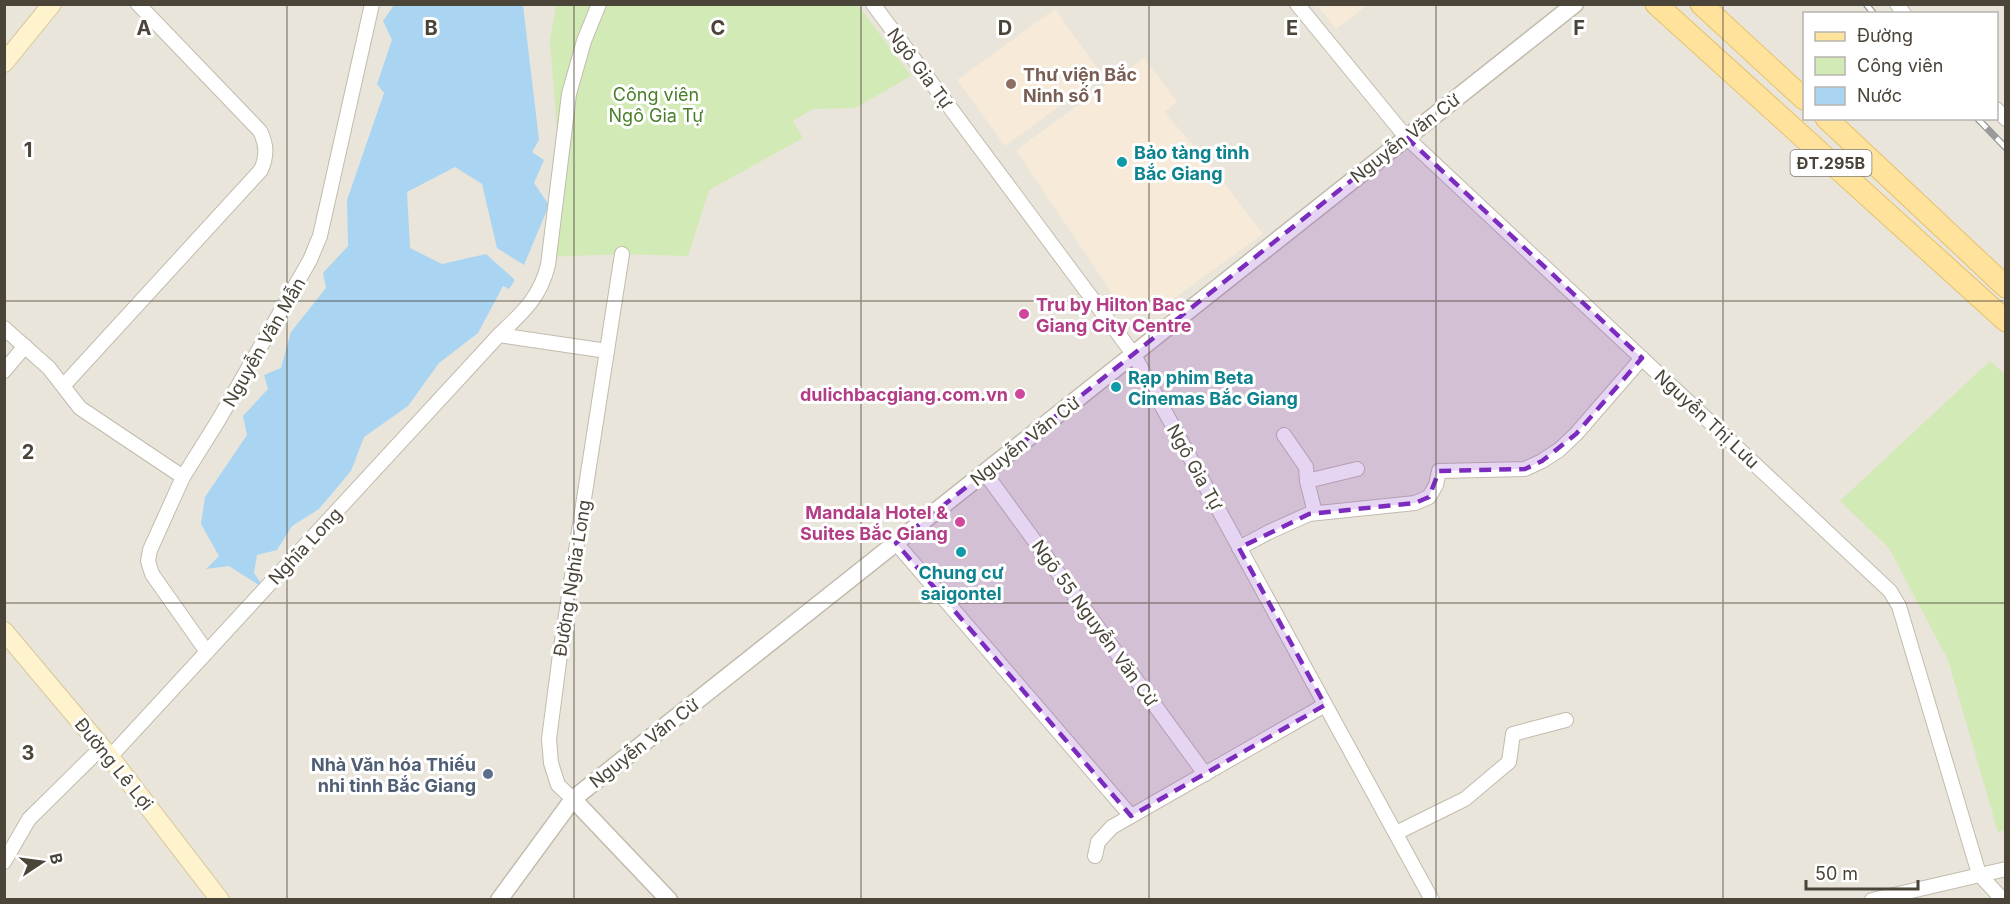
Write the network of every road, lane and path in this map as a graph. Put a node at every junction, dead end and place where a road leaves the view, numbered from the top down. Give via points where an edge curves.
1 (52, 4) edge
2 (138, 4) edge
3 (372, 4) edge
4 (599, 4) edge
5 (873, 4) edge
6 (1297, 4) edge
7 (1575, 4) edge
8 (1656, 4) edge
9 (1701, 4) edge
10 (8, 52) edge
11 (1803, 98) edge
12 (1828, 120) edge
13 (1406, 137) junction
14 (622, 254) dead end
15 (2006, 287) edge
16 (2006, 321) edge
17 (4, 328) edge
18 (499, 335) junction
19 (25, 346) junction
20 (607, 351) junction
21 (1134, 355) junction
22 (1642, 358) junction
23 (4, 371) edge
24 (63, 385) junction
25 (1284, 435) dead end
26 (1357, 470) dead end
27 (985, 472) junction
28 (183, 477) junction
29 (1307, 481) junction
30 (1315, 513) junction
31 (896, 543) junction
32 (1239, 548) junction
33 (4, 631) edge
34 (207, 652) junction
35 (1325, 705) junction
36 (1566, 720) dead end
37 (106, 752) junction
38 (1205, 774) junction
39 (573, 799) junction
40 (1131, 816) junction
41 (1396, 833) junction
42 (1095, 856) dead end
43 (4, 862) edge
44 (2006, 868) edge
45 (1979, 873) junction
46 (220, 900) edge
47 (498, 900) edge
48 (669, 900) edge
49 (1432, 900) edge
50 (1872, 900) edge
51 (2003, 900) edge

1 - 10 main road
2 - 24 street via 260,131 265,161 261,170
3 - 28 street, Nguyễn Văn Mẫn via 314,252
4 - 18 street via 569,94 544,283 531,304
5 - 21 street, Ngô Gia Tự
6 - 13 street, Nguyễn Thị Lưu
7 - 13 street, Nguyễn Văn Cừ
8 - 16 main road, ĐT.295B
9 - 11 main road
12 - 15 main road, ĐT.295B
13 - 21 street, Nguyễn Văn Cừ
13 - 22 street, Nguyễn Thị Lưu
14 - 20 street, Đường Nghĩa Long
17 - 19 street
18 - 20 street
18 - 34 street, Nghĩa Long
19 - 23 street
19 - 24 street
20 - 39 street, Đường Nghĩa Long via 549,739 558,785
21 - 27 street, Nguyễn Văn Cừ
21 - 32 street, Ngô Gia Tự
22 - 30 street via 1576,434 1542,461 1525,469 1439,471 1429,497 1415,503
22 - 45 street, Nguyễn Thị Lưu via 1890,591 1899,606
24 - 28 street via 80,408
25 - 29 street via 1306,467
26 - 29 street
27 - 31 street, Nguyễn Văn Cừ
27 - 38 street, Ngõ 55 Nguyễn Văn Cừ
28 - 34 street, Nguyễn Văn Mẫn via 148,561 156,581
29 - 30 street
30 - 32 street
31 - 39 street, Nguyễn Văn Cừ
31 - 40 street
32 - 35 street, Ngô Gia Tự
33 - 37 main road, Đường Lê Lợi
34 - 37 street, Nghĩa Long
35 - 38 street
35 - 41 street, Ngô Gia Tự
36 - 41 street via 1513,734 1509,762 1465,799
37 - 43 street, Nghĩa Long via 29,819
37 - 46 main road, Đường Lê Lợi
38 - 40 street
39 - 47 street, Nguyễn Văn Cừ
39 - 48 street
40 - 42 street via 1105,833
41 - 49 street, Ngô Gia Tự
44 - 45 street
45 - 50 street
45 - 51 street, Nguyễn Thị Lưu

